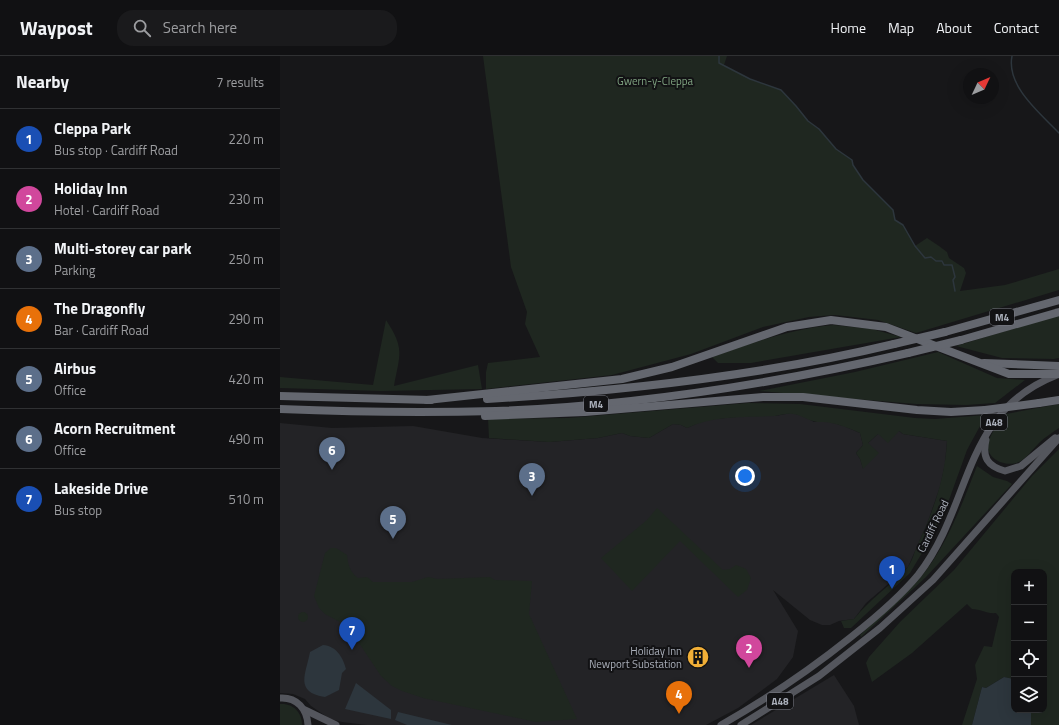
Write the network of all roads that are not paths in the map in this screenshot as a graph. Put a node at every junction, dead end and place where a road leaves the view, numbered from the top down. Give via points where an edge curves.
1 (1059, 300) edge
2 (1059, 312) edge
3 (1059, 372) edge
4 (280, 396) edge
5 (427, 400) junction
6 (1059, 400) edge
7 (280, 409) edge
8 (400, 412) junction
9 (987, 434) junction
10 (1059, 437) edge
11 (280, 698) edge
12 (305, 710) junction
13 (308, 725) edge
14 (336, 725) edge
15 (721, 725) edge
16 (741, 725) edge

1 - 5 highway, M4, bridge via 945,332 804,363 660,384 556,395
2 - 8 highway, M4, bridge via 908,353 821,372 712,391 575,406
3 - 5 highway, M4 via 979,362 886,327 831,320 787,327 672,366 622,379
3 - 9 main road, Cardiff Road / A48 via 1011,401
4 - 5 highway, M4
6 - 8 highway, M4, bridge via 951,412 803,397 763,397 508,416
7 - 8 highway, M4
9 - 10 main road via 983,451 986,458 991,464 1005,471 1021,466 1046,444
9 - 15 main road, Cardiff Road / A48 via 972,460 941,538 925,565 905,589 836,649 760,702
10 - 16 main road, A48 via 933,580 880,628 819,676
11 - 12 main road via 294,700
12 - 13 main road
12 - 14 main road

